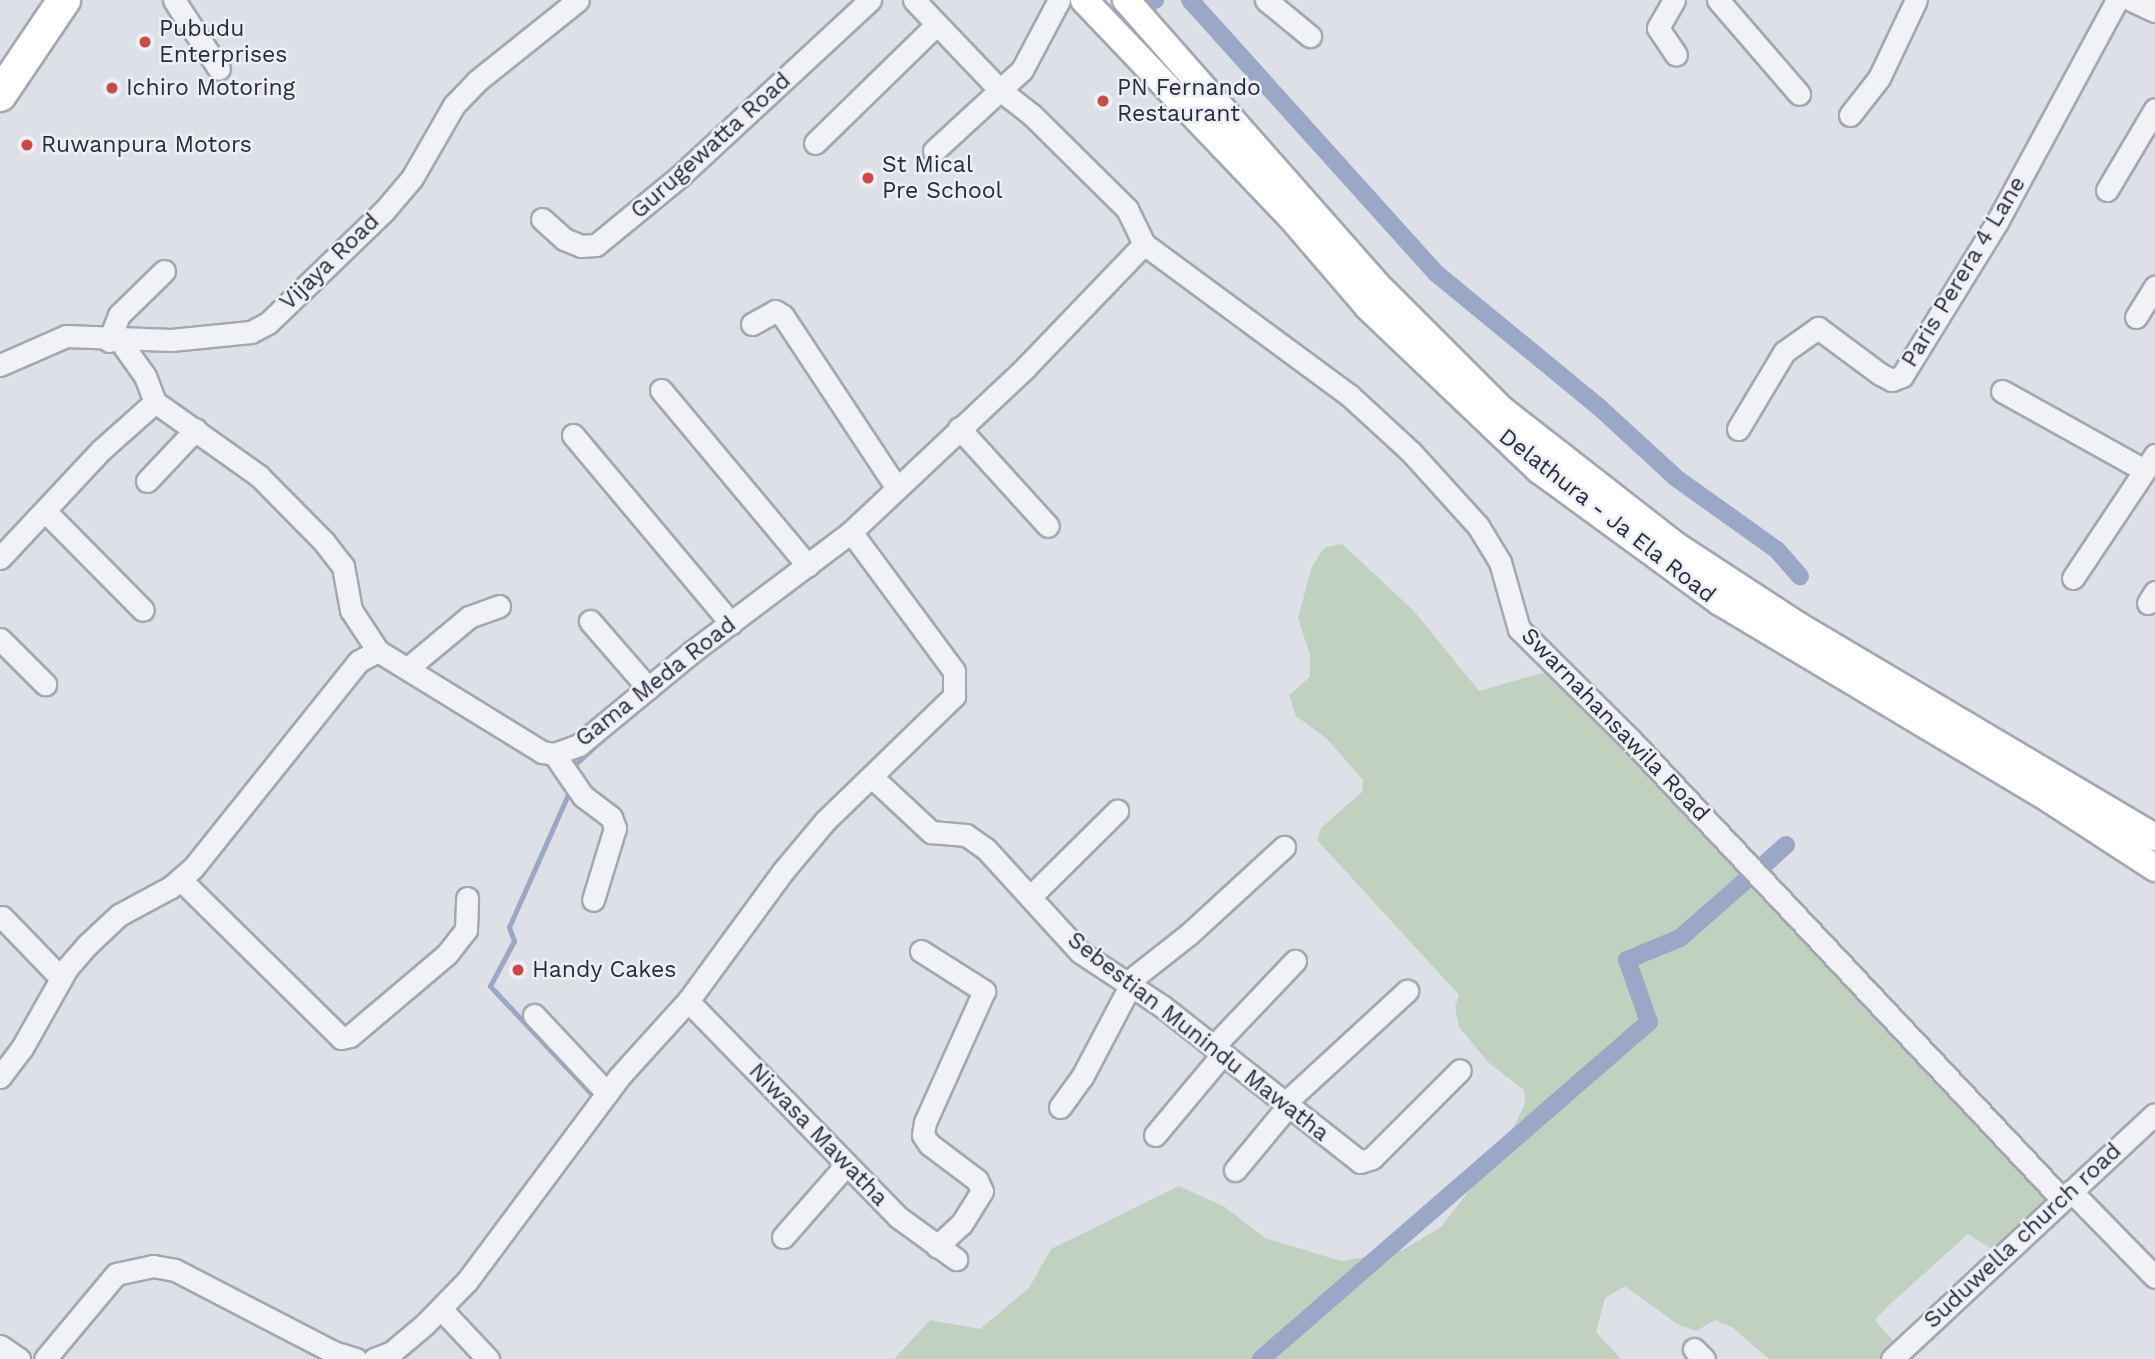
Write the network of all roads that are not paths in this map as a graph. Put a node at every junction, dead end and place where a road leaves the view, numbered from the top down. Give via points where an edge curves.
1 (40, 0) edge
2 (64, 0) edge
3 (174, 0) edge
4 (578, 0) edge
5 (870, 0) edge
6 (914, 0) edge
7 (1059, 0) edge
8 (1084, 0) edge
9 (1126, 0) edge
10 (1266, 0) edge
11 (1674, 0) edge
12 (1718, 0) edge
13 (1916, 0) edge
14 (2118, 0) edge
15 (2131, 0) edge
16 (2155, 11) edge
17 (935, 26) junction
18 (1310, 36) dead end
19 (1676, 55) dead end
20 (0, 62) edge
21 (219, 69) dead end
22 (999, 90) junction
23 (1799, 94) dead end
24 (0, 95) edge
25 (2155, 109) edge
26 (1850, 116) dead end
27 (815, 144) dead end
28 (934, 151) dead end
29 (2107, 190) dead end
30 (542, 219) dead end
31 (1142, 241) junction
32 (164, 271) dead end
33 (2155, 286) edge
34 (2136, 317) dead end
35 (752, 324) dead end
36 (114, 341) junction
37 (0, 365) edge
38 (662, 390) dead end
39 (2001, 391) dead end
40 (155, 402) junction
41 (959, 428) junction
42 (197, 429) junction
43 (1738, 429) dead end
44 (573, 435) dead end
45 (2150, 463) edge
46 (146, 481) dead end
47 (897, 488) junction
48 (45, 511) junction
49 (1048, 526) dead end
50 (851, 532) junction
51 (0, 558) edge
52 (808, 566) junction
53 (2073, 578) dead end
54 (499, 606) dead end
55 (143, 610) dead end
56 (590, 621) dead end
57 (732, 622) junction
58 (0, 639) edge
59 (378, 651) junction
60 (409, 667) junction
61 (46, 684) dead end
62 (648, 688) junction
63 (554, 754) junction
64 (872, 777) junction
65 (1117, 811) dead end
66 (2155, 837) edge
67 (1284, 847) dead end
68 (2155, 868) edge
69 (180, 879) junction
70 (1032, 895) junction
71 (467, 898) dead end
72 (593, 900) dead end
73 (2, 917) dead end
74 (921, 951) dead end
75 (1296, 961) dead end
76 (61, 978) junction
77 (1130, 983) junction
78 (1407, 991) dead end
79 (688, 1001) junction
80 (534, 1015) dead end
81 (1217, 1051) junction
82 (1460, 1070) dead end
83 (0, 1077) edge
84 (607, 1093) junction
85 (1287, 1105) junction
86 (1060, 1107) dead end
87 (2155, 1114) edge
88 (1155, 1135) dead end
89 (846, 1164) junction
90 (1235, 1170) dead end
91 (2066, 1195) junction
92 (783, 1237) dead end
93 (937, 1246) junction
94 (956, 1259) dead end
95 (2155, 1277) edge
96 (442, 1309) junction
97 (0, 1346) edge
98 (19, 1359) edge
99 (45, 1359) edge
100 (356, 1359) edge
101 (374, 1359) edge
102 (488, 1359) edge
103 (1892, 1359) edge

1 - 20 highway
2 - 24 highway
3 - 21 street
4 - 36 street, Vijaya Road via 477,81 454,105 412,178 391,203 268,323 251,332
5 - 30 street, Gurugewatta Road via 680,176 596,245 581,246 564,239
6 - 17 street
7 - 22 street via 1022,69
8 - 68 main road, Delathura - Ja Ela Road via 1289,215 1368,307 1539,470 1720,603 2052,801
9 - 66 main road, Delathura - Ja Ela Road via 1383,291 1501,409 1675,545 1798,626
10 - 18 street
11 - 19 street via 1658,28
12 - 23 street
13 - 26 street via 1878,78
14 - 43 street, Paris Perera 4 Lane via 1997,222 1902,376 1892,380 1880,374 1818,328 1784,352
15 - 16 street
17 - 22 street
17 - 27 street
22 - 28 street
22 - 31 street via 1032,114 1127,209
25 - 29 street
31 - 41 street, Gama Meda Road via 1081,313
31 - 91 street, Swarnahansawila Road via 1308,362 1411,452 1500,562 1518,629 1632,741
32 - 36 street via 119,315
33 - 34 street
35 - 47 street via 775,311 783,316
36 - 37 street, Vijaya Road via 66,336
36 - 40 street via 145,376
38 - 52 street
39 - 45 street
40 - 42 street
40 - 48 street
41 - 47 street, Gama Meda Road
41 - 49 street
42 - 46 street
42 - 59 street via 259,475 324,541 343,566 351,610
44 - 57 street
45 - 53 street
47 - 50 street, Gama Meda Road
48 - 51 street
48 - 55 street
50 - 52 street, Gama Meda Road
50 - 64 street via 954,671 954,696
52 - 57 street, Gama Meda Road
54 - 60 street via 469,617
56 - 62 street
57 - 62 street, Gama Meda Road
58 - 61 street
59 - 60 street, Gama Meda Road
59 - 69 street via 359,661 336,685 216,844
60 - 63 street, Gama Meda Road via 465,706 542,752
62 - 63 street, Gama Meda Road via 579,745
63 - 72 street via 583,796 611,817 615,828
64 - 70 street, Sebestian Munindu Mawatha via 931,832 966,835 986,849
64 - 79 street via 825,821 784,870
65 - 70 street
67 - 77 street
69 - 71 street via 341,1038 350,1036 447,954 466,930
69 - 76 street via 119,915
70 - 77 street, Sebestian Munindu Mawatha via 1080,952
73 - 76 street
74 - 93 street via 984,991 923,1135 977,1180 982,1191 969,1215
75 - 81 street
76 - 83 street via 22,1048
77 - 81 street, Sebestian Munindu Mawatha
77 - 86 street via 1082,1077
78 - 85 street
79 - 84 street
79 - 89 street, Niwasa Mawatha
80 - 84 street
81 - 85 street, Sebestian Munindu Mawatha
81 - 88 street
82 - 85 street, Sebestian Munindu Mawatha via 1364,1162
84 - 96 street
85 - 90 street
87 - 91 street, Suduwella church road
89 - 92 street
89 - 93 street, Niwasa Mawatha via 898,1217
91 - 95 street, Swarnahansawila Road
91 - 103 street, Suduwella church road
93 - 94 street, Niwasa Mawatha
96 - 101 street via 392,1352
96 - 102 street
97 - 98 street
99 - 100 street via 116,1274 153,1266 175,1270 333,1352

